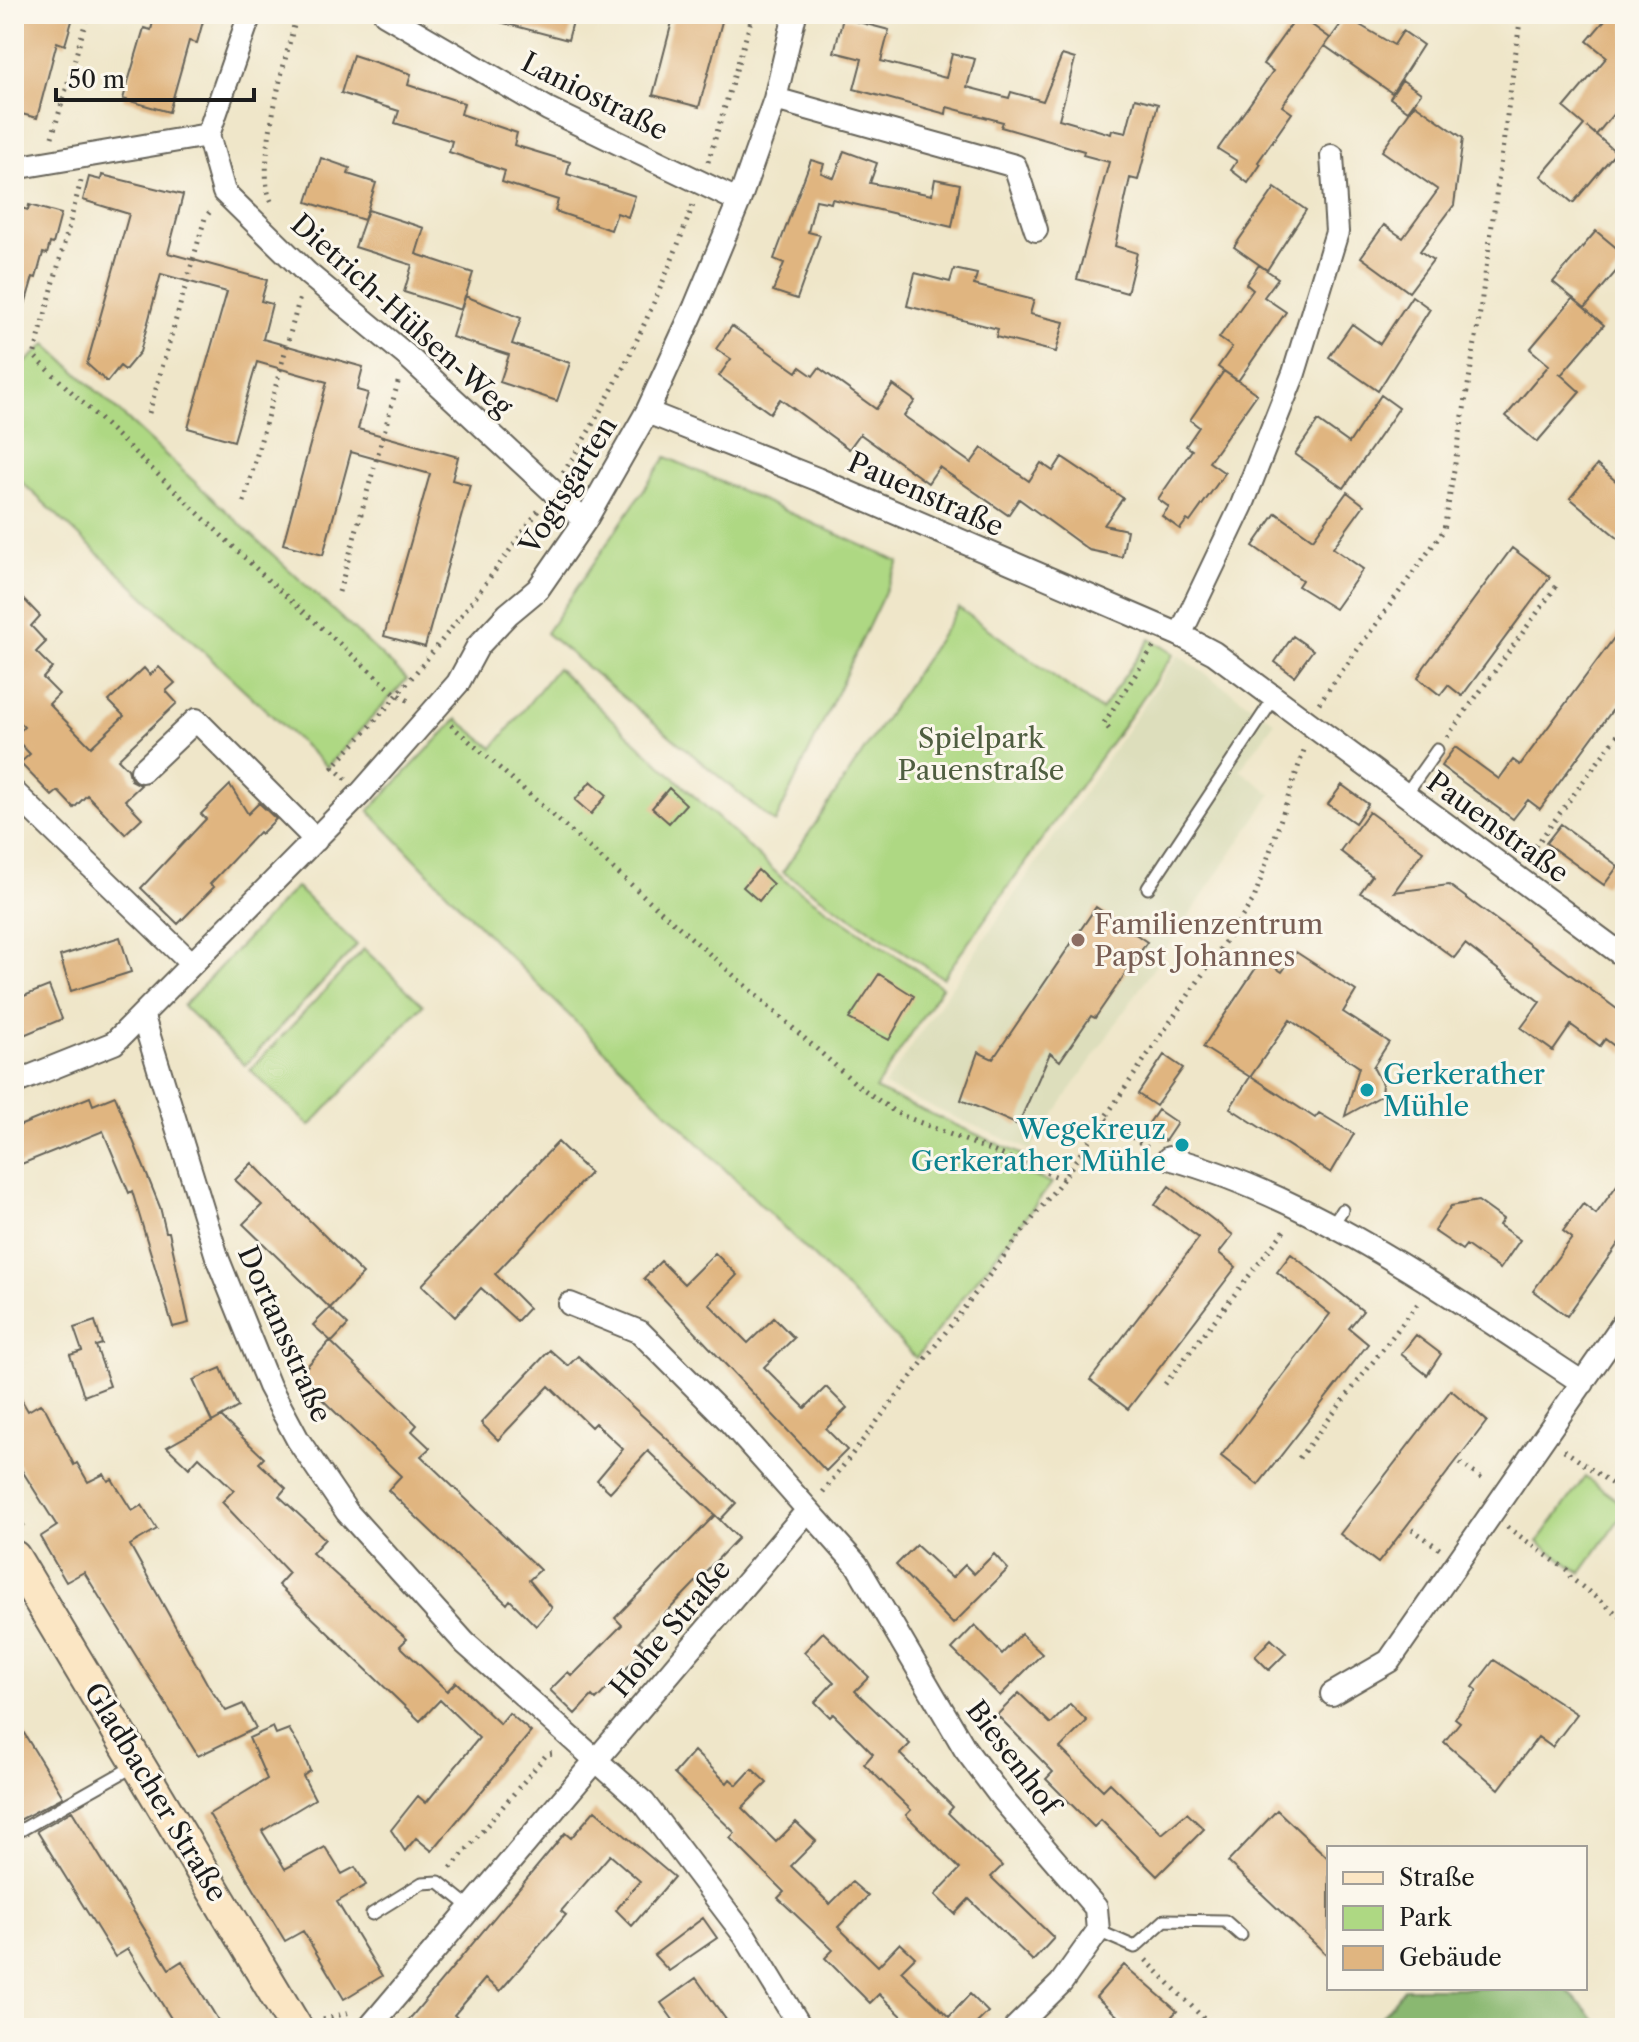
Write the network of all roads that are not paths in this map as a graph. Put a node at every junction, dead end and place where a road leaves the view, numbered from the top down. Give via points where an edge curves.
1 (250, 14) edge
2 (385, 14) edge
3 (795, 14) edge
4 (775, 99) junction
5 (208, 135) junction
6 (1332, 156) dead end
7 (14, 168) edge
8 (739, 201) junction
9 (1036, 230) dead end
10 (647, 412) junction
11 (585, 521) junction
12 (1173, 632) junction
13 (1274, 698) junction
14 (1437, 750) road end
15 (142, 771) dead end
16 (14, 792) edge
17 (1405, 795) junction
18 (316, 840) junction
19 (1148, 888) dead end
20 (1625, 957) edge
21 (192, 964) junction
22 (143, 1017) junction
23 (14, 1083) edge
24 (1169, 1158) road end
25 (570, 1304) dead end
26 (1625, 1321) edge
27 (1583, 1383) junction
28 (808, 1510) junction
29 (14, 1557) edge
30 (1332, 1694) dead end
31 (590, 1756) junction
32 (139, 1763) junction
33 (14, 1834) edge
34 (471, 1908) junction
35 (372, 1914) dead end
36 (1098, 1931) junction
37 (1241, 1935) dead end
38 (363, 2018) edge
39 (310, 2024) edge
40 (801, 2028) edge
41 (1015, 2028) edge

1 - 5 street
2 - 8 street, Laniostraße via 548,109
3 - 4 street, Vogtsgarten
4 - 8 street, Vogtsgarten
4 - 9 street via 1015,166
5 - 7 street
5 - 11 street, Dietrich-Hülsen-Weg via 224,192
6 - 12 street via 1337,232 1294,373 1242,505
8 - 10 street, Vogtsgarten
10 - 11 street, Vogtsgarten
10 - 12 street, Pauenstraße
11 - 18 street, Vogtsgarten via 538,589 478,646 458,683
12 - 13 street, Pauenstraße via 1214,653
13 - 17 street, Pauenstraße
13 - 19 lane
14 - 17 lane
15 - 18 street via 196,720
16 - 21 street
17 - 20 street, Pauenstraße
18 - 21 street, Vogtsgarten
21 - 22 street, Vogtsgarten
22 - 23 street, Vogtsgarten via 114,1043
22 - 31 street, Dortansstraße via 218,1260 269,1386 298,1440 347,1512 465,1643
24 - 27 street via 1255,1186 1300,1210 1336,1218
25 - 28 street via 640,1332
26 - 27 street
27 - 30 street via 1389,1661
28 - 31 street, Hohe Straße
28 - 36 street, Biesenhof via 857,1565 965,1749 1096,1908
29 - 32 street, Gladbacher Straße
31 - 34 street, Hohe Straße
31 - 40 street via 644,1803 745,1936
32 - 33 lane
32 - 39 street, Gladbacher Straße
34 - 35 lane via 439,1882 422,1883
34 - 38 street, Hohe Straße
36 - 37 lane via 1135,1947 1165,1920 1225,1921
36 - 41 street via 1061,1983

